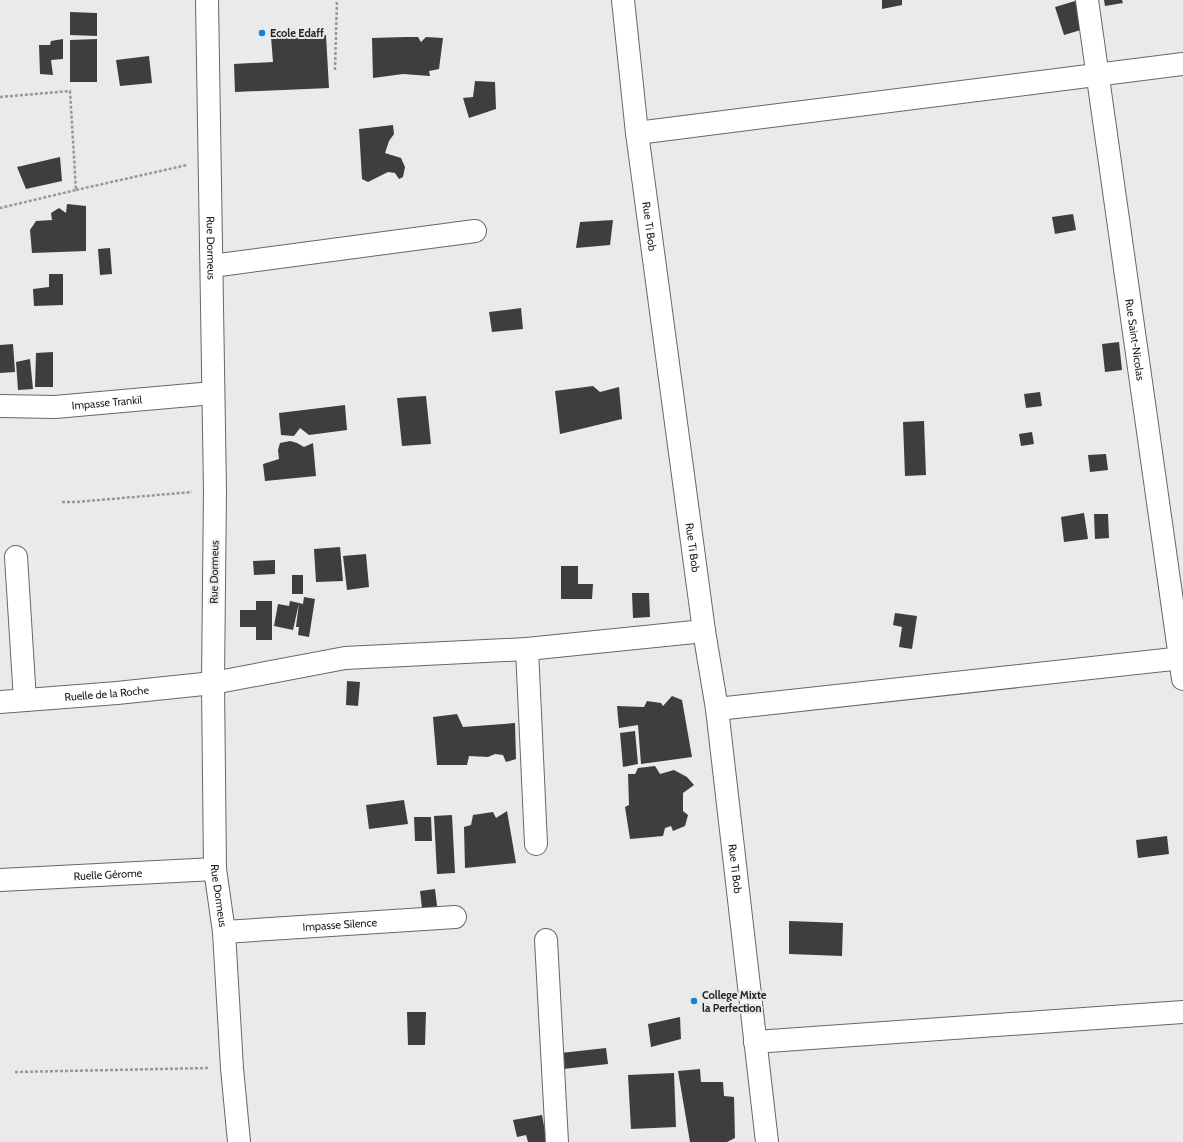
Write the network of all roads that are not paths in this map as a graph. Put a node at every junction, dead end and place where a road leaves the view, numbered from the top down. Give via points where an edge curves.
1 (208, 0) edge
2 (623, 0) edge
3 (1087, 0) edge
4 (1183, 64) edge
5 (1096, 75) junction
6 (637, 133) junction
7 (475, 231) dead end
8 (212, 266) junction
9 (213, 393) junction
10 (0, 406) edge
11 (16, 557) dead end
12 (704, 631) junction
13 (527, 649) junction
14 (1182, 658) edge
15 (1183, 679) edge
16 (213, 683) junction
17 (25, 700) junction
18 (0, 702) edge
19 (717, 709) junction
20 (536, 844) dead end
21 (215, 869) junction
22 (0, 880) edge
23 (455, 917) dead end
24 (224, 932) junction
25 (546, 940) dead end
26 (1183, 1012) edge
27 (755, 1042) junction
28 (239, 1142) edge
29 (557, 1142) edge
30 (767, 1142) edge

1 - 8 street, Rue Dormeus
2 - 6 street, Rue Ti Bob
3 - 5 street, Rue Saint-Nicolas
4 - 5 street
5 - 6 street
5 - 14 street, Rue Saint-Nicolas
6 - 12 street, Rue Ti Bob
7 - 8 street
8 - 9 street, Rue Dormeus
9 - 10 street, Impasse Trankil via 55,407
9 - 16 street, Rue Dormeus
11 - 17 street
12 - 13 street, Ruelle de la Roche
12 - 19 street, Rue Ti Bob
13 - 16 street, Ruelle de la Roche via 345,658
13 - 20 street
14 - 15 street, Rue Saint-Nicolas
14 - 19 street
16 - 17 street, Ruelle de la Roche
16 - 21 street, Rue Dormeus
17 - 18 street, Ruelle de la Roche
19 - 27 street, Rue Ti Bob
21 - 22 street, Ruelle Gérome
21 - 24 street, Rue Dormeus
23 - 24 street, Impasse Silence
24 - 28 street, Rue Dormeus
25 - 29 street
26 - 27 street
27 - 30 street, Rue Ti Bob

